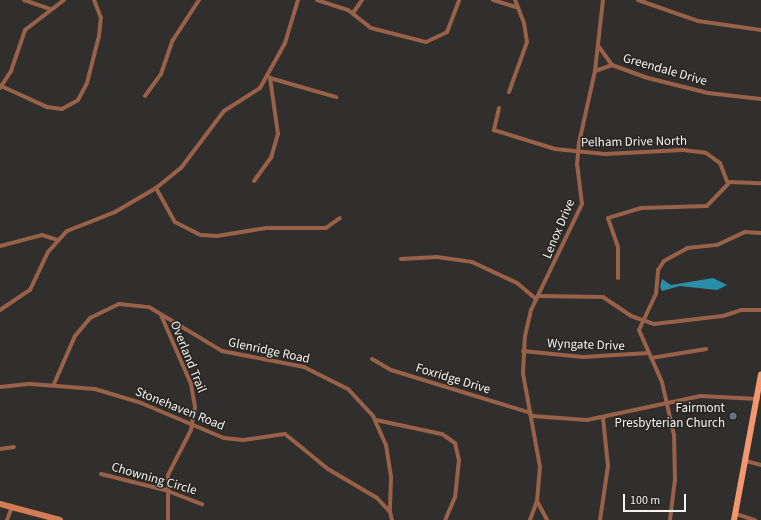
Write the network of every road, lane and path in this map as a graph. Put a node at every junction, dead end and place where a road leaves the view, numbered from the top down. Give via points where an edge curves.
1 (24, 0) edge
2 (64, 0) edge
3 (94, 0) edge
4 (199, 0) edge
5 (298, 0) edge
6 (316, 0) edge
7 (362, 0) edge
8 (459, 0) edge
9 (493, 0) edge
10 (515, 0) edge
11 (603, 0) edge
12 (638, 0) edge
13 (516, 7) junction
14 (50, 9) junction
15 (353, 13) junction
16 (761, 30) edge
17 (599, 47) junction
18 (612, 65) junction
19 (595, 71) junction
20 (269, 78) junction
21 (1, 87) edge
22 (509, 92) dead end
23 (145, 96) dead end
24 (336, 97) dead end
25 (761, 99) edge
26 (499, 108) dead end
27 (579, 153) junction
28 (254, 181) dead end
29 (728, 182) junction
30 (761, 183) edge
31 (156, 188) junction
32 (340, 218) dead end
33 (761, 233) edge
34 (57, 240) junction
35 (0, 246) edge
36 (401, 259) dead end
37 (618, 278) dead end
38 (538, 297) junction
39 (0, 310) edge
40 (761, 310) edge
41 (161, 315) junction
42 (642, 321) junction
43 (706, 349) dead end
44 (523, 351) junction
45 (650, 356) junction
46 (372, 359) dead end
47 (761, 374) edge
48 (54, 384) junction
49 (0, 387) edge
50 (758, 399) junction
51 (668, 402) junction
52 (532, 415) junction
53 (604, 418) junction
54 (376, 420) junction
55 (192, 425) junction
56 (14, 447) dead end
57 (0, 449) edge
58 (746, 461) junction
59 (761, 465) edge
60 (101, 474) dead end
61 (165, 490) junction
62 (537, 501) junction
63 (0, 504) edge
64 (202, 504) dead end
65 (12, 507) junction
66 (390, 512) junction
67 (735, 517) edge
68 (7, 520) edge
69 (60, 520) edge
70 (168, 520) edge
71 (392, 520) edge
72 (445, 520) edge
73 (530, 520) edge
74 (547, 520) edge
75 (600, 520) edge
76 (670, 520) edge
77 (755, 520) edge

1 - 14 street
2 - 14 street
3 - 21 street via 101,18 99,36 87,84 78,100 62,109 47,107
4 - 23 street via 173,40 163,70
5 - 20 street via 289,34
6 - 15 street
7 - 15 street
8 - 15 street via 447,32 429,42 371,28
9 - 13 street
10 - 13 street
11 - 17 street, Lenox Drive
12 - 16 street via 698,21
13 - 22 street via 524,24 526,42
14 - 21 street via 25,30 11,71
17 - 18 street, Greendale Drive
17 - 19 street, Lenox Drive
18 - 19 street, Greendale Drive
18 - 25 street, Greendale Drive via 688,89
19 - 27 street, Lenox Drive
20 - 24 street
20 - 28 street via 278,134 271,158
20 - 31 street via 260,88 224,111 181,168
26 - 27 street, Pelham Drive North via 494,130
27 - 29 street, Pelham Drive North via 667,149 699,152 715,159
27 - 38 street, Lenox Drive via 582,204
29 - 30 street
29 - 37 street via 722,193 707,206 641,208 607,220 618,247
31 - 32 street via 176,222 201,235 217,236 266,228 326,228
31 - 34 street via 115,212 72,229
33 - 42 street via 745,232 717,245 686,248 664,261 658,270 654,300
34 - 35 street via 42,236
34 - 39 street via 30,290
36 - 38 street via 437,257 477,263 517,283
38 - 42 street via 603,297
38 - 44 street, Lenox Drive via 530,313
40 - 42 street via 741,310 723,316 669,324
41 - 48 street, Glenridge Road via 149,307 127,303 96,313 79,329
41 - 54 street, Glenridge Road via 222,351 325,374 348,389
41 - 55 street, Overland Trail via 193,391
42 - 45 street via 639,330
43 - 45 street, Wyngate Drive
44 - 45 street, Wyngate Drive via 583,357
44 - 52 street, Lenox Drive via 525,385
45 - 51 street
46 - 52 street, Foxridge Drive via 417,379
47 - 50 main road
48 - 49 street, Stonehaven Road
48 - 55 street, Stonehaven Road via 128,398
50 - 51 street, Foxridge Drive via 716,395
50 - 58 main road
51 - 53 street, Foxridge Drive
51 - 76 street via 676,460
52 - 53 street, Foxridge Drive via 577,421
52 - 62 street, Lenox Drive via 540,455
53 - 75 street via 608,466
54 - 66 street, Glenridge Road via 390,462
54 - 72 street via 442,434 455,443 459,460 455,497
55 - 61 street, Overland Trail via 171,464
55 - 66 street, Stonehaven Road via 234,440 279,433 289,436 317,461 368,492
56 - 57 street
58 - 59 street
58 - 67 main road
60 - 61 street, Chowning Circle
61 - 64 street, Chowning Circle
61 - 70 street, Overland Trail
62 - 73 street, Lenox Drive
62 - 74 street
63 - 65 main road
65 - 68 street
65 - 69 main road
66 - 71 street
67 - 77 street

